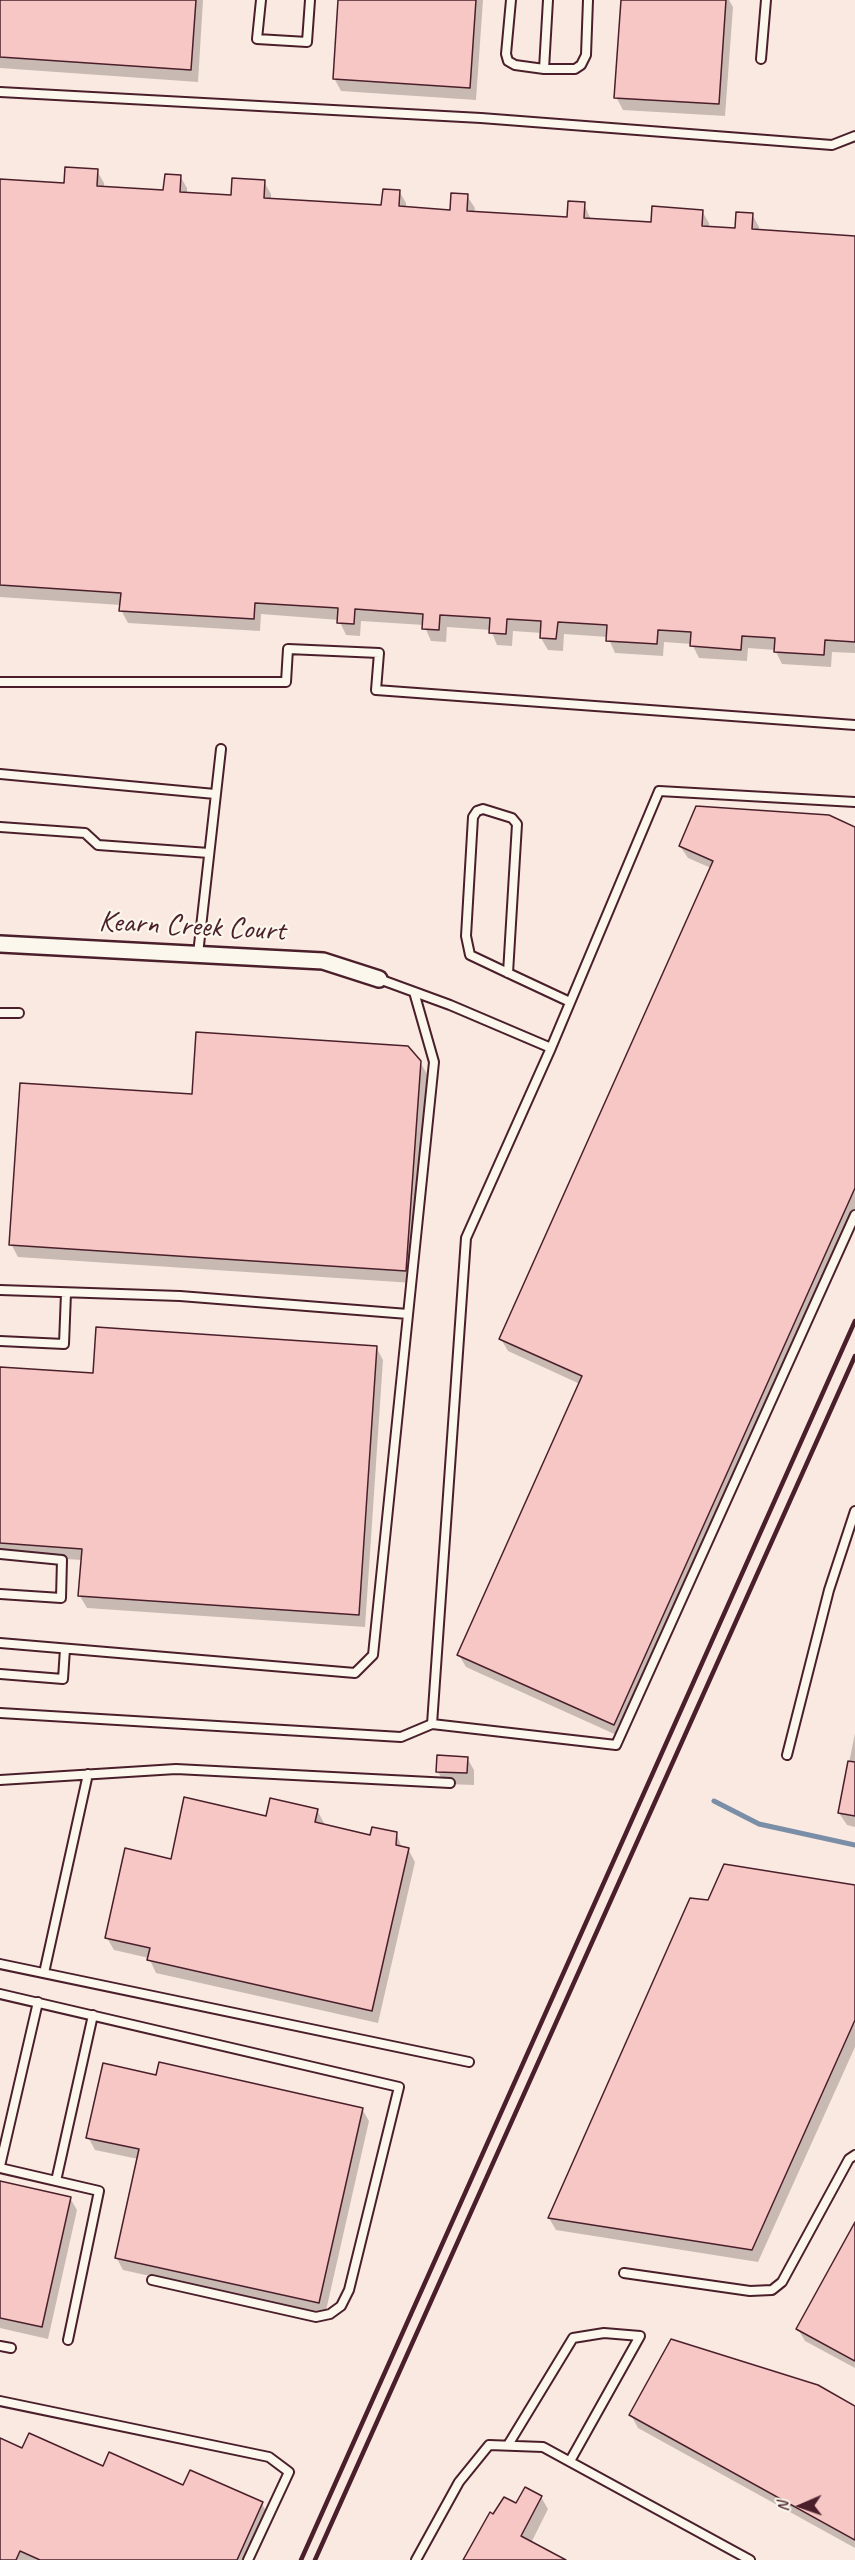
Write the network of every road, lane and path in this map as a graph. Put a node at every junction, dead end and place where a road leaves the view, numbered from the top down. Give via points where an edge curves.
1 (261, 0) edge
2 (310, 0) edge
3 (511, 0) edge
4 (548, 0) edge
5 (588, 0) edge
6 (766, 0) edge
7 (761, 59) dead end
8 (544, 69) junction
9 (0, 92) edge
10 (855, 136) edge
11 (0, 682) edge
12 (855, 725) edge
13 (220, 749) dead end
14 (0, 774) edge
15 (215, 794) junction
16 (855, 802) edge
17 (0, 827) edge
18 (209, 853) junction
19 (0, 944) edge
20 (198, 954) junction
21 (508, 973) junction
22 (379, 979) joint
23 (414, 992) junction
24 (570, 1002) junction
25 (0, 1013) edge
26 (19, 1013) dead end
27 (551, 1048) junction
28 (855, 1215) edge
29 (0, 1290) edge
30 (66, 1293) junction
31 (408, 1314) junction
32 (0, 1341) edge
33 (855, 1511) edge
34 (0, 1554) edge
35 (0, 1594) edge
36 (0, 1643) edge
37 (65, 1649) junction
38 (0, 1674) edge
39 (0, 1713) edge
40 (432, 1724) junction
41 (787, 1755) dead end
42 (88, 1774) junction
43 (0, 1780) edge
44 (450, 1783) dead end
45 (0, 1964) edge
46 (44, 1973) junction
47 (0, 1994) edge
48 (38, 2002) junction
49 (93, 2015) junction
50 (469, 2062) dead end
51 (855, 2155) edge
52 (0, 2167) edge
53 (56, 2181) junction
54 (624, 2273) dead end
55 (152, 2280) dead end
56 (68, 2340) dead end
57 (0, 2346) edge
58 (11, 2348) dead end
59 (0, 2401) edge
60 (508, 2445) junction
61 (570, 2461) junction
62 (248, 2560) edge
63 (416, 2560) edge
64 (750, 2560) edge

1 - 2 lane via 257,39 307,42
3 - 8 lane via 508,61
4 - 8 lane
5 - 8 lane via 586,55 581,65 575,69
6 - 7 lane
9 - 10 lane via 481,118 832,145
11 - 12 lane via 286,682 288,649 368,652 379,653 376,690
13 - 15 lane
14 - 15 lane
15 - 18 lane
16 - 24 lane via 659,791
17 - 18 lane via 85,832 98,845
18 - 20 lane
19 - 20 street, Kearn Creek Court
20 - 22 street, Kearn Creek Court via 323,961
21 - 21 lane via 517,824 512,818 483,809 473,818 466,936 470,955
21 - 24 lane
22 - 23 lane
23 - 27 lane
23 - 31 lane via 434,1062
24 - 27 lane
25 - 26 lane
27 - 40 lane via 466,1238
28 - 40 lane via 616,1745
29 - 30 lane
30 - 31 lane via 180,1296
30 - 32 lane via 64,1344
31 - 37 lane via 373,1655 356,1673
33 - 41 lane via 829,1590
34 - 35 lane via 62,1560 61,1598
36 - 37 lane
37 - 38 lane via 63,1679
39 - 40 lane via 401,1737
42 - 43 lane
42 - 44 lane via 176,1769
42 - 46 lane
45 - 46 lane
46 - 50 lane
47 - 48 lane
48 - 49 lane
48 - 52 lane
49 - 53 lane
49 - 55 lane via 399,2087 349,2290 341,2306 316,2317
51 - 54 lane via 849,2159 782,2282 772,2290 750,2291
52 - 53 lane
53 - 56 lane via 99,2191
57 - 58 lane
59 - 62 lane via 269,2457 289,2472
60 - 61 lane via 543,2447
60 - 61 lane via 573,2338 604,2334 640,2336
60 - 63 lane via 489,2445 459,2482
61 - 64 lane

